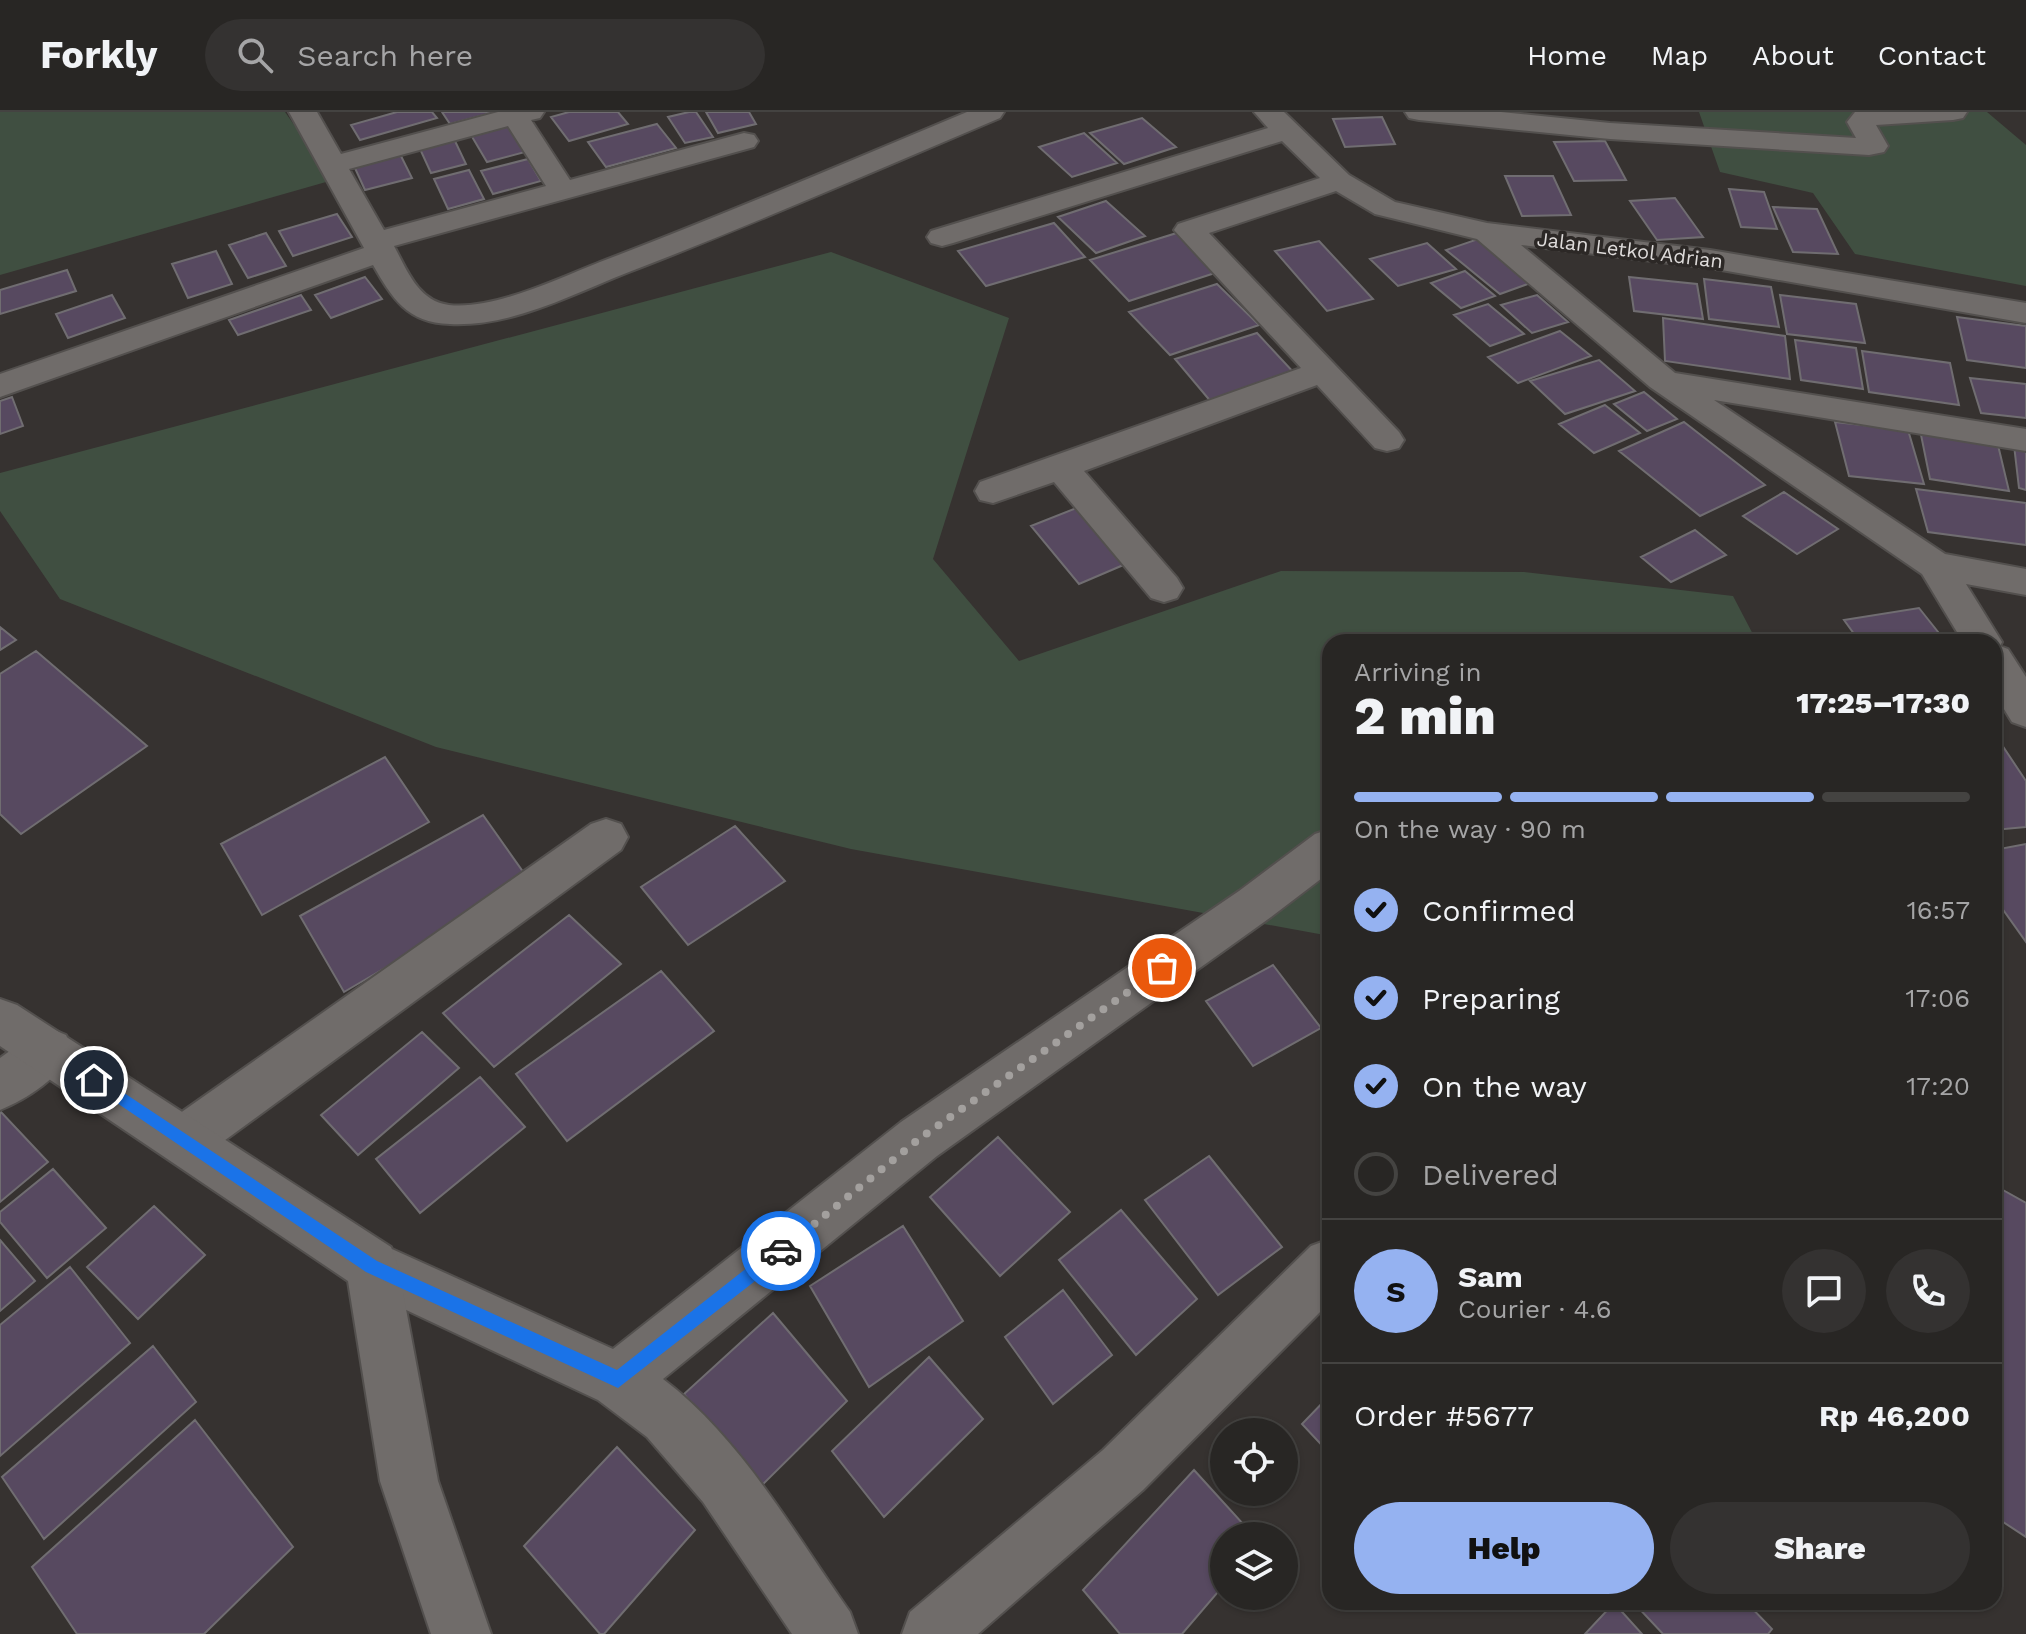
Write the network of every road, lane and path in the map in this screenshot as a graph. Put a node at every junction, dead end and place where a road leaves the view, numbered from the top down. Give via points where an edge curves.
1 (303, 112) edge
2 (990, 112) edge
3 (1419, 112) edge
4 (1953, 112) edge
5 (519, 113) edge
6 (1279, 121) edge
7 (744, 141) dead end
8 (332, 165) junction
9 (1339, 181) junction
10 (563, 191) junction
11 (1487, 232) junction
12 (942, 237) dead end
13 (378, 247) junction
14 (2026, 313) edge
15 (1322, 372) junction
16 (1662, 380) junction
17 (0, 386) edge
18 (1387, 440) dead end
19 (2026, 440) edge
20 (1061, 467) junction
21 (993, 491) dead end
22 (1935, 565) junction
23 (2026, 582) edge
24 (1164, 588) dead end
25 (1978, 634) edge
26 (2002, 672) edge
27 (2026, 711) edge
28 (606, 837) dead end
29 (1322, 853) edge
30 (0, 1020) edge
31 (49, 1050) junction
32 (0, 1087) edge
33 (184, 1140) junction
34 (372, 1266) junction
35 (1322, 1273) edge
36 (618, 1380) junction
37 (461, 1634) edge
38 (828, 1634) edge
39 (932, 1634) edge

1 - 8 street
2 - 13 street via 724,225 509,308 449,315 422,307 407,297
3 - 4 street via 1610,131 1869,147 1874,146 1861,122 1865,117
5 - 8 street
5 - 10 street
6 - 9 street, Jalan Letkol Adrian
6 - 12 street
7 - 10 street
8 - 13 street
9 - 11 street, Jalan Letkol Adrian via 1385,208
9 - 15 street via 1189,230
10 - 13 street
11 - 14 street, Jalan Letkol Adrian via 1710,259
11 - 16 street
13 - 17 street
15 - 18 street
15 - 20 street
16 - 19 street
16 - 22 street
20 - 21 street
20 - 24 street
22 - 23 street
22 - 25 street
26 - 27 street
28 - 33 street
29 - 36 street via 919,1139
30 - 31 street
31 - 32 street
31 - 33 street
33 - 34 street
34 - 36 street
34 - 37 street via 409,1481
35 - 39 street via 1123,1470
36 - 38 street via 667,1417 723,1482

